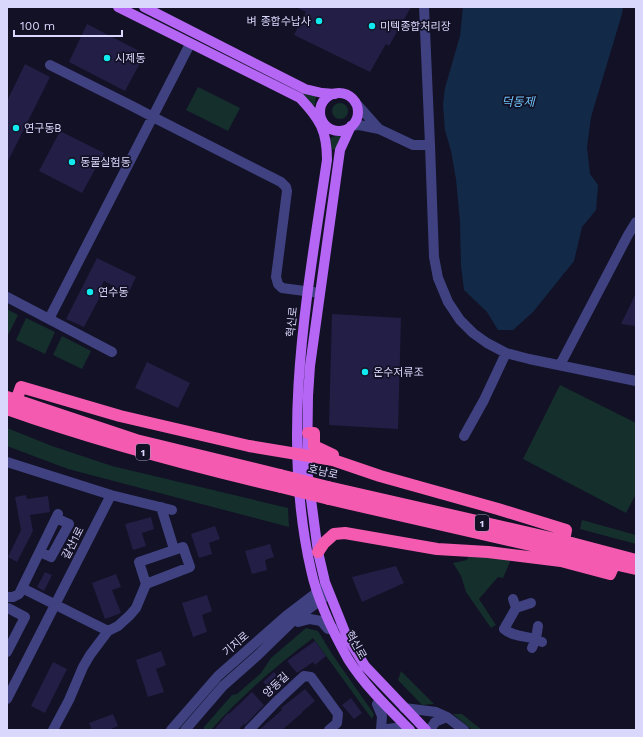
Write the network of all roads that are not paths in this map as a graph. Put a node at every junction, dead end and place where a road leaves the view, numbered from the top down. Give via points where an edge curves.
1 (118, 7) edge
2 (144, 7) edge
3 (424, 7) edge
4 (190, 44) junction
5 (50, 65) dead end
6 (335, 94) junction
7 (355, 102) junction
8 (153, 117) junction
9 (322, 123) junction
10 (351, 126) junction
11 (379, 129) junction
12 (430, 145) junction
13 (636, 222) edge
14 (308, 292) junction
15 (320, 293) junction
16 (7, 297) edge
17 (49, 319) junction
18 (112, 352) dead end
19 (506, 353) junction
20 (560, 365) junction
21 (636, 382) edge
22 (10, 402) edge
23 (308, 433) junction
24 (464, 436) dead end
25 (302, 454) junction
26 (333, 460) junction
27 (7, 462) edge
28 (328, 493) junction
29 (111, 495) junction
30 (161, 507) junction
31 (172, 510) dead end
32 (564, 542) junction
33 (174, 549) junction
34 (40, 552) junction
35 (318, 552) junction
36 (636, 560) edge
37 (614, 565) junction
38 (636, 569) edge
39 (313, 579) junction
40 (146, 584) junction
41 (22, 588) junction
42 (323, 593) junction
43 (7, 598) edge
44 (304, 602) junction
45 (531, 603) dead end
46 (56, 604) junction
47 (8, 607) edge
48 (296, 619) junction
49 (538, 626) dead end
50 (333, 628) junction
51 (108, 631) junction
52 (7, 652) edge
53 (7, 699) edge
54 (380, 701) junction
55 (404, 708) junction
56 (447, 717) junction
57 (187, 729) edge
58 (53, 730) edge
59 (172, 730) edge
60 (249, 730) edge
61 (329, 730) edge
62 (381, 730) edge
63 (410, 730) edge
64 (426, 730) edge
65 (430, 730) edge
66 (464, 730) edge

1 - 4 main road
2 - 6 main road via 305,89
3 - 12 street
4 - 8 street
4 - 9 main road via 300,98
5 - 8 street
6 - 7 main road via 345,94
6 - 9 main road, 혁신로 via 328,96 321,106
7 - 10 main road, 혁신로 via 357,114
7 - 11 street
8 - 14 street via 286,186 276,277 282,288
8 - 17 street
9 - 10 main road via 338,130
9 - 14 main road, 혁신로 via 327,148
10 - 11 street
10 - 15 main road, 혁신로 via 340,150
11 - 12 street via 413,145
12 - 19 street via 434,257 438,278 448,302 460,320 473,333
13 - 20 street
14 - 15 street
14 - 25 main road, 혁신로 via 300,366
15 - 23 main road, 혁신로 via 310,366
16 - 17 street
17 - 18 street
19 - 20 street
19 - 24 street
20 - 21 street
22 - 25 highway via 21,387 120,416 249,446
22 - 28 highway, 호남로 / 1, bridge via 57,427 126,448 195,467
23 - 25 main road, 혁신로
23 - 26 highway via 314,433 314,446 333,455
25 - 26 highway
25 - 35 main road, 혁신로 via 307,469
25 - 39 main road, 혁신로 via 301,511
26 - 32 highway via 566,530
27 - 29 street
28 - 32 highway, 호남로 / 1
28 - 37 highway, 호남로 / 1
29 - 30 street
29 - 46 street, 갈산1로
30 - 31 street
30 - 33 street
32 - 36 highway, 호남로 / 1
33 - 40 street via 139,562
33 - 40 street via 183,546 190,567
34 - 34 street via 51,557 69,524 57,516
34 - 41 street
35 - 37 highway via 334,534 345,533 437,549 561,561 610,574
35 - 42 main road, 혁신로
37 - 38 highway, 호남로 / 1
39 - 42 main road, 혁신로
39 - 44 street via 310,593
40 - 51 street via 136,608 118,626
41 - 43 street via 13,598
41 - 46 street
42 - 44 street, 기지로
42 - 48 street, 기지로
42 - 50 main road, 혁신로
42 - 55 main road, 혁신로 via 365,666
44 - 59 street, 기지로 via 218,676
45 - 49 street via 515,604 504,629 508,633 537,643
46 - 51 street
46 - 53 street, 갈산1로
47 - 52 street via 26,617
48 - 50 street via 298,622 310,619 321,621 328,629
48 - 57 street, 기지로 via 223,686
50 - 54 main road, 혁신로 via 349,659
51 - 58 street via 83,667
54 - 62 street via 378,704 382,716
54 - 63 main road, 혁신로
55 - 56 street via 436,712
55 - 64 main road, 혁신로
56 - 65 street via 435,722
56 - 66 street
60 - 61 street, 양동길 via 304,676 311,677 338,714 337,723
62 - 63 street

